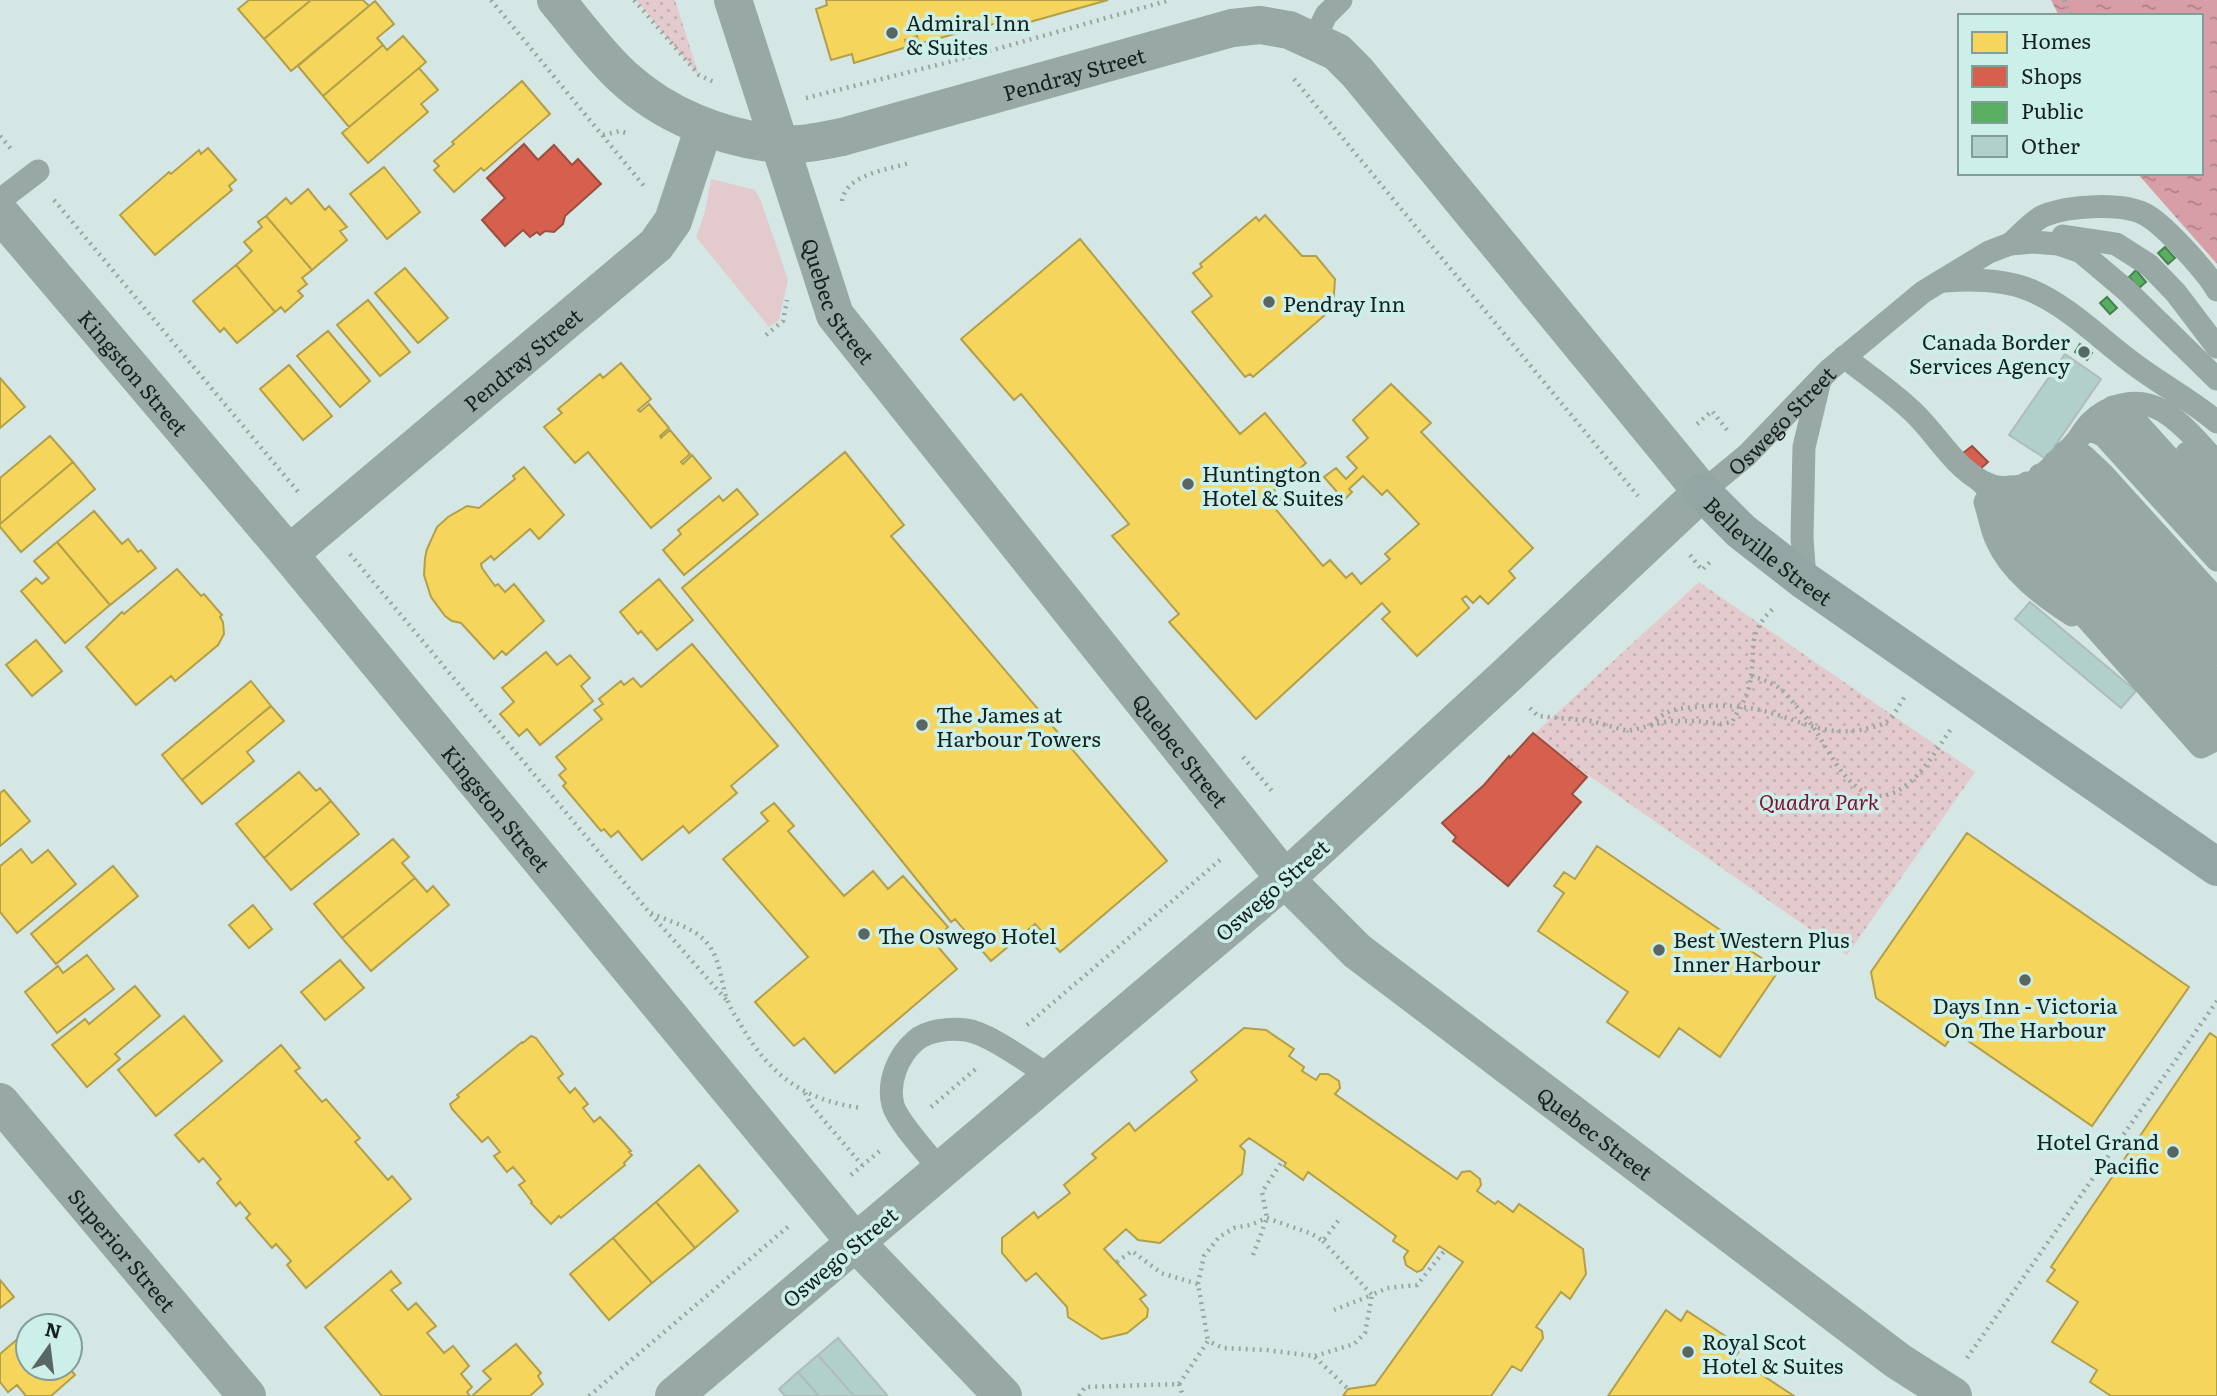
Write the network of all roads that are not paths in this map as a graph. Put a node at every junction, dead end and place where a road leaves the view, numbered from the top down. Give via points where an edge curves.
1 (556, 0) edge
2 (733, 0) edge
3 (1341, 0) edge
4 (1314, 40) junction
5 (1357, 72) joint
6 (704, 127) junction
7 (780, 144) junction
8 (35, 173) road end
9 (0, 200) edge
10 (0, 214) edge
11 (2010, 244) junction
12 (1941, 281) junction
13 (2217, 290) edge
14 (2217, 347) edge
15 (1844, 357) junction
16 (1821, 377) junction
17 (2217, 379) edge
18 (2104, 415) junction
19 (2217, 422) edge
20 (2217, 463) edge
21 (2024, 475) junction
22 (2217, 486) edge
23 (1702, 492) junction
24 (2217, 511) edge
25 (2217, 536) edge
26 (289, 554) junction
27 (2217, 561) edge
28 (1805, 580) junction
29 (2217, 600) edge
30 (2217, 627) edge
31 (2217, 654) edge
32 (2217, 683) edge
33 (2217, 712) edge
34 (2216, 739) edge
35 (2217, 867) edge
36 (1285, 879) junction
37 (1051, 1077) junction
38 (0, 1102) edge
39 (940, 1170) junction
40 (855, 1242) junction
41 (1948, 1393) edge
42 (247, 1396) edge
43 (674, 1396) edge
44 (1003, 1396) edge

1 - 6 street via 622,76 657,103
2 - 7 street, Quebec Street
3 - 4 lane via 1326,15
4 - 5 street, Pendray Street via 1337,52
4 - 7 street, Pendray Street via 1260,25 1232,28 842,137
5 - 23 street, Belleville Street
6 - 7 street
6 - 26 street, Pendray Street via 673,221 656,245
7 - 36 street, Quebec Street via 835,314
8 - 9 lane
10 - 26 street, Kingston Street
11 - 12 lane, Oswego Street
11 - 13 lane via 2040,217 2091,206 2121,208 2146,215 2196,262
11 - 14 lane via 2065,235 2116,244 2148,265 2176,293
11 - 17 lane via 2058,244 2081,252
12 - 15 lane, Oswego Street
12 - 19 lane via 1976,279 2028,289 2065,309
15 - 16 lane, Oswego Street
15 - 21 lane via 1912,411 1965,470
16 - 23 lane, Oswego Street via 1747,455
16 - 28 lane via 1804,447
18 - 20 lane via 2146,404 2177,421
18 - 21 lane
18 - 22 lane via 2140,409 2163,426
18 - 24 lane via 2133,418
18 - 25 lane via 2122,429
18 - 27 lane via 2094,431 2104,436
21 - 29 lane via 2084,456
21 - 30 lane via 2065,463 2078,472
21 - 31 lane via 2049,475 2065,484
21 - 32 lane via 2049,492
21 - 33 lane via 2021,489
21 - 34 lane
21 - 34 lane via 1987,487 2015,538 2201,747
23 - 28 main road, Belleville Street via 1741,531
23 - 36 street, Oswego Street
26 - 40 street, Kingston Street
28 - 35 main road, Belleville Street
36 - 37 street, Oswego Street
36 - 41 street, Quebec Street via 1357,951 1898,1361
37 - 39 street, Oswego Street
37 - 39 lane via 968,1030 940,1030 916,1040 899,1063 891,1085 893,1106
38 - 42 street, Superior Street
39 - 40 street, Oswego Street
40 - 43 street, Oswego Street
40 - 44 street, Kingston Street

